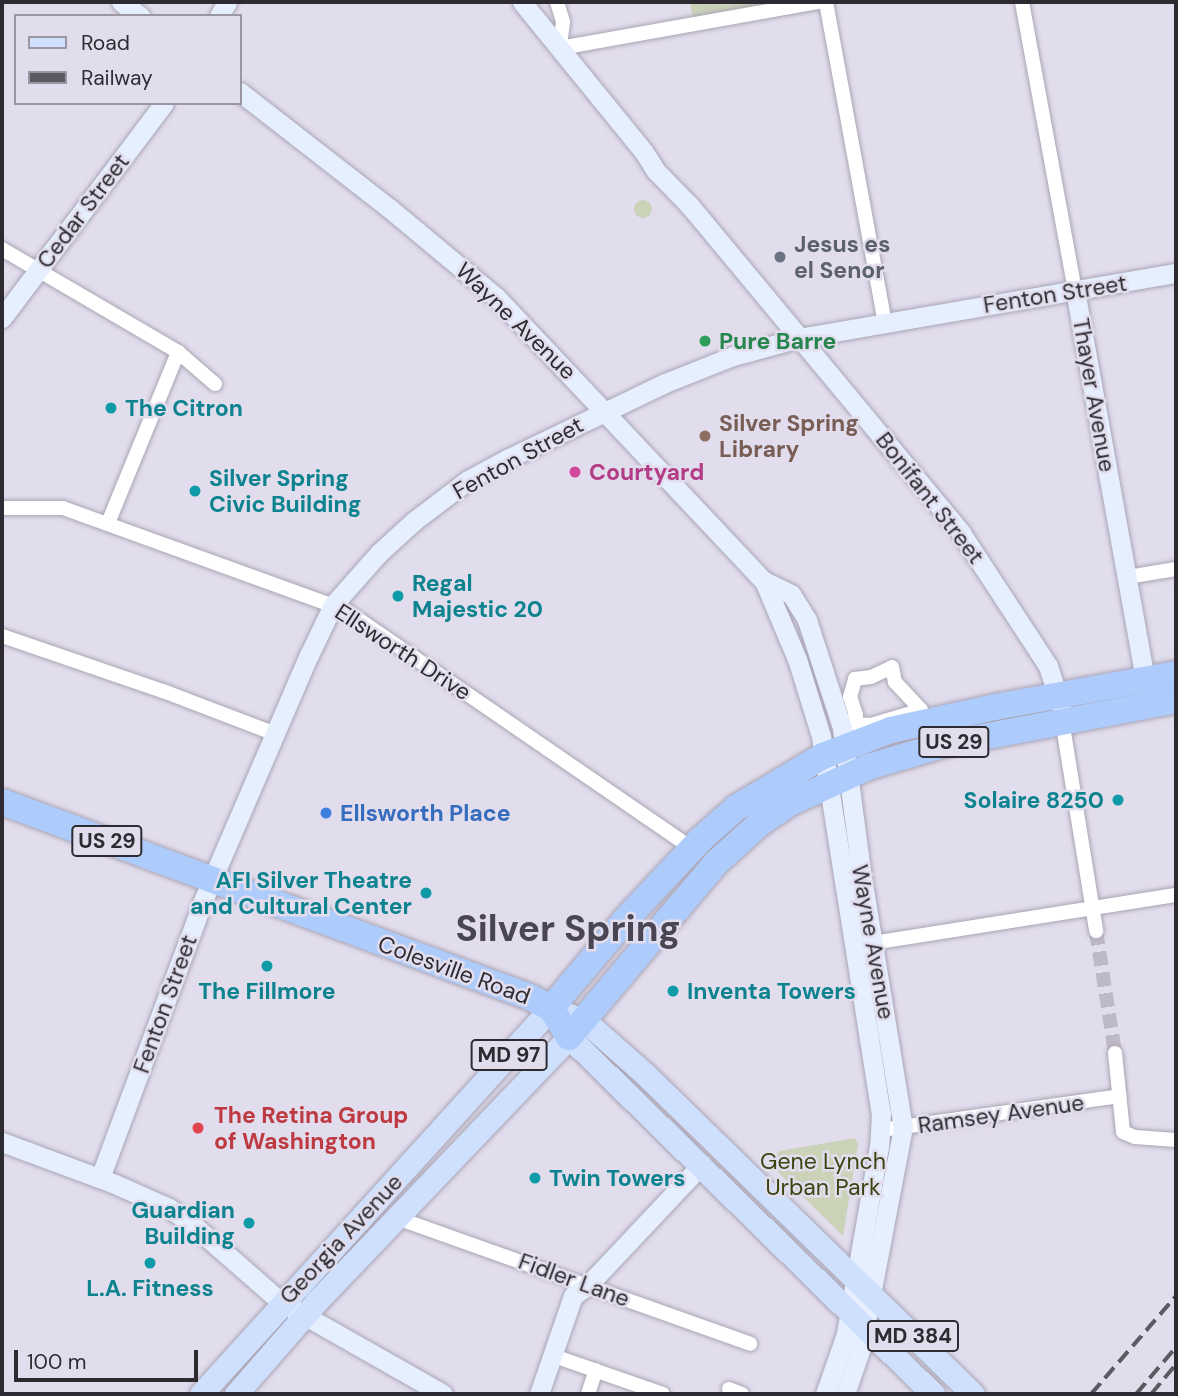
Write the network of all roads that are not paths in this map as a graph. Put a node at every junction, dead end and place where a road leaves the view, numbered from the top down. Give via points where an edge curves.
1 (121, 2) edge
2 (522, 2) edge
3 (557, 2) edge
4 (819, 2) edge
5 (826, 2) edge
6 (1022, 2) edge
7 (137, 14) edge
8 (560, 48) junction
9 (242, 94) edge
10 (162, 105) edge
11 (2, 249) edge
12 (38, 270) junction
13 (1176, 274) edge
14 (1075, 290) junction
15 (2, 318) edge
16 (885, 322) junction
17 (799, 338) junction
18 (178, 352) junction
19 (215, 384) dead end
20 (606, 411) junction
21 (2, 508) edge
22 (108, 523) junction
23 (1176, 569) edge
24 (1128, 578) junction
25 (333, 605) junction
26 (2, 636) edge
27 (1176, 674) edge
28 (855, 679) joint
29 (1147, 692) junction
30 (1176, 700) edge
31 (1061, 708) junction
32 (273, 733) junction
33 (834, 752) junction
34 (839, 780) junction
35 (2, 802) edge
36 (691, 848) junction
37 (212, 881) junction
38 (1176, 895) edge
39 (1092, 908) junction
40 (1096, 931) tunnel mouth
41 (864, 944) junction
42 (551, 1008) junction
43 (577, 1029) junction
44 (1115, 1053) tunnel mouth
45 (1120, 1096) junction
46 (903, 1128) junction
47 (881, 1129) junction
48 (1176, 1140) edge
49 (2, 1142) edge
50 (702, 1164) junction
51 (408, 1167) junction
52 (100, 1178) junction
53 (397, 1218) junction
54 (362, 1254) junction
55 (854, 1279) junction
56 (588, 1285) junction
57 (871, 1295) junction
58 (281, 1302) junction
59 (304, 1316) junction
60 (857, 1319) junction
61 (750, 1345) dead end
62 (554, 1356) junction
63 (596, 1370) junction
64 (201, 1394) edge
65 (236, 1394) edge
66 (443, 1394) edge
67 (539, 1394) edge
68 (588, 1394) edge
69 (663, 1394) edge
70 (825, 1394) edge
71 (845, 1394) edge
72 (933, 1394) edge
73 (973, 1394) edge

1 - 7 street
2 - 8 street, Bonifant Street
3 - 8 street via 563,22
4 - 8 street
5 - 16 street
6 - 14 street, Thayer Avenue
8 - 17 street, Bonifant Street via 656,171
9 - 20 street, Wayne Avenue via 456,261 533,333
10 - 12 street, Cedar Street
11 - 12 street
12 - 15 street, Cedar Street
12 - 18 street
13 - 14 street, Fenton Street
14 - 16 street, Fenton Street
14 - 24 street, Thayer Avenue
16 - 17 street, Fenton Street
17 - 20 street, Fenton Street via 720,361
17 - 31 street, Bonifant Street via 961,533 1048,666
18 - 19 street
18 - 22 street
20 - 25 street, Fenton Street via 468,480 379,553
20 - 33 street, Wayne Avenue via 764,581
21 - 22 street, Ellsworth Drive via 63,508
22 - 25 street, Ellsworth Drive
23 - 24 street
24 - 29 street, Thayer Avenue
25 - 32 street, Fenton Street
25 - 36 street, Ellsworth Drive
26 - 32 street
27 - 29 highway, Georgia Avenue / US 29
28 - 28 street via 850,697 856,724 871,725 921,710 895,682 892,667
29 - 30 highway, Georgia Avenue / US 29
29 - 31 highway, Georgia Avenue / US 29
31 - 33 highway, Georgia Avenue / US 29 via 891,730
31 - 34 highway, Georgia Avenue / US 29
31 - 39 street, Bonifant Street
32 - 37 street, Fenton Street
33 - 34 street, Wayne Avenue
33 - 36 highway, Georgia Avenue / US 29 via 736,808
34 - 41 street, Wayne Avenue
34 - 43 highway, Georgia Avenue / US 29 via 790,803 717,862
35 - 37 highway, Colesville Road / US 29
36 - 42 highway, Georgia Avenue / US 29
37 - 42 highway, Colesville Road / US 29
37 - 52 street, Fenton Street
38 - 39 street
39 - 40 street, Bonifant Street
39 - 41 street
41 - 46 street, Wayne Avenue
41 - 47 street, Wayne Avenue
42 - 43 highway, Colesville Road
42 - 51 main road, Georgia Avenue / MD 97
43 - 50 main road, Colesville Road / MD 384
43 - 53 main road, Georgia Avenue / MD 97
43 - 55 main road, Colesville Road / MD 384 via 646,1075
44 - 45 street
45 - 46 street, Ramsey Avenue
45 - 48 street via 1124,1132 1135,1138
46 - 47 street, Ramsey Avenue
46 - 57 street, Wayne Avenue
47 - 55 street, Wayne Avenue
49 - 52 street
50 - 56 street
50 - 60 main road, Colesville Road / MD 384
51 - 54 main road, MD 97 via 414,1182 368,1234
51 - 58 main road, Georgia Avenue / MD 97
52 - 58 street via 169,1208
53 - 54 main road, Georgia Avenue / MD 97
53 - 56 street, Fidler Lane
54 - 59 main road, Georgia Avenue / MD 97
55 - 57 main road, Colesville Road / MD 384
55 - 60 street, Wayne Avenue
56 - 61 street, Fidler Lane
56 - 62 street via 573,1296
57 - 60 street, Wayne Avenue
57 - 73 main road, Colesville Road / MD 384
58 - 59 street
58 - 64 main road, Georgia Avenue / MD 97
59 - 65 main road, Georgia Avenue / MD 97
59 - 66 street
60 - 70 street via 846,1334
60 - 71 street via 854,1372
60 - 72 main road, Colesville Road / MD 384
62 - 63 street
62 - 67 street
63 - 68 street
63 - 69 street

